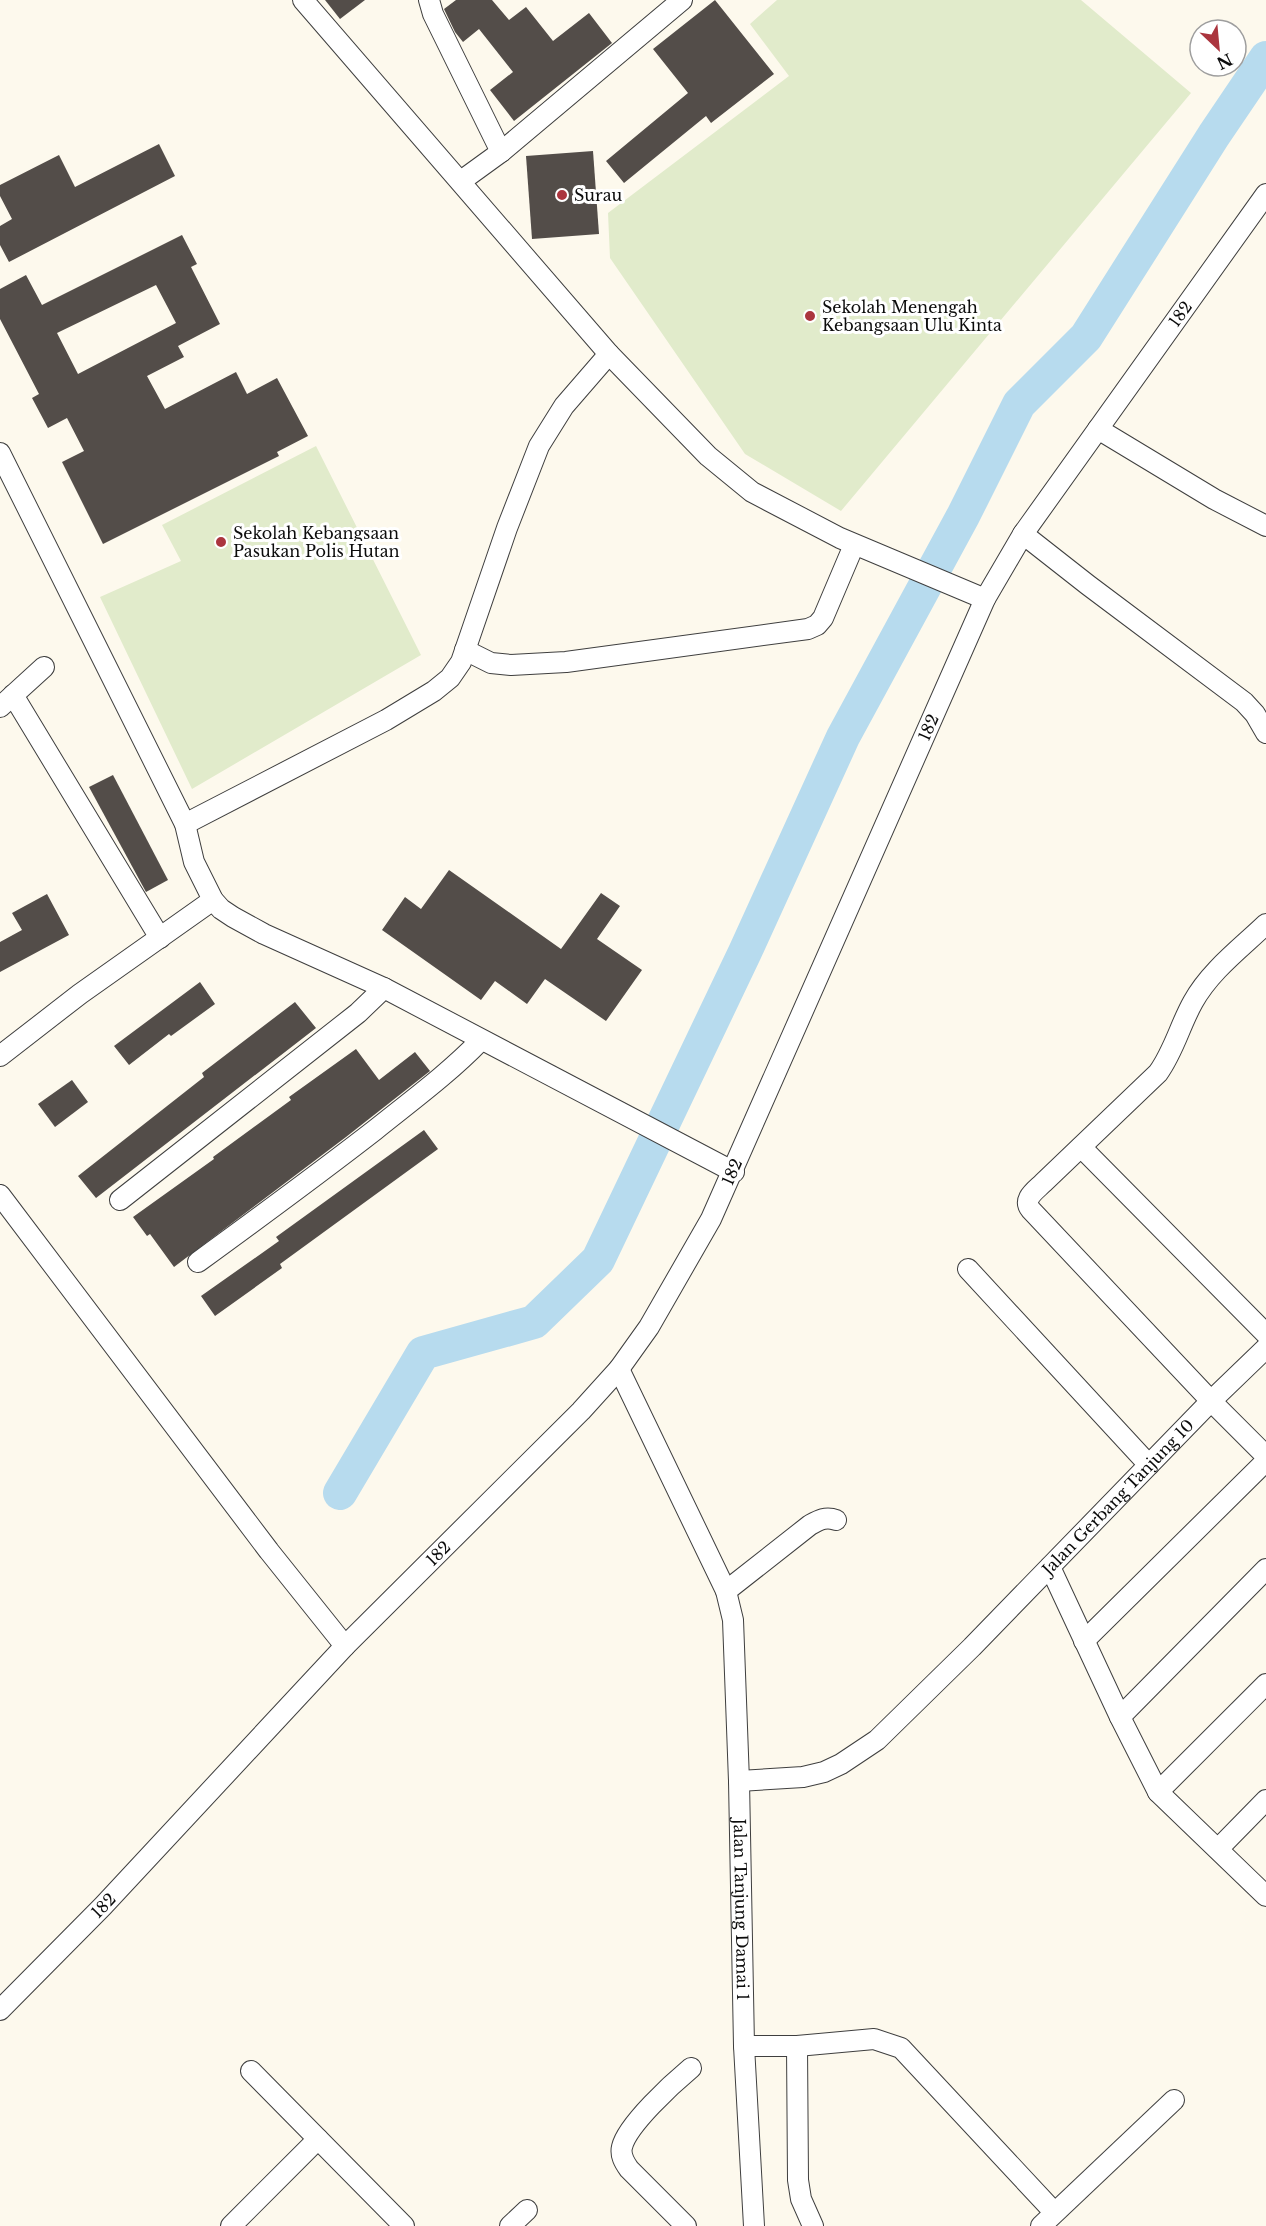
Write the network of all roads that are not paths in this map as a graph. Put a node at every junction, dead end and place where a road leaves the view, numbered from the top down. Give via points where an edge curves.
1 (303, 0) edge
2 (429, 0) edge
3 (682, 0) edge
4 (501, 152) junction
5 (461, 182) junction
6 (1266, 194) edge
7 (609, 354) junction
8 (1098, 429) junction
9 (0, 453) edge
10 (1266, 526) edge
11 (1023, 534) junction
12 (854, 545) junction
13 (985, 599) junction
14 (465, 650) junction
15 (44, 667) dead end
16 (6, 701) edge
17 (1266, 734) edge
18 (185, 824) junction
19 (213, 900) junction
20 (1266, 924) edge
21 (160, 938) junction
22 (384, 988) junction
23 (480, 1041) junction
24 (0, 1056) edge
25 (1082, 1147) junction
26 (734, 1172) junction
27 (0, 1195) edge
28 (120, 1200) dead end
29 (198, 1262) dead end
30 (968, 1269) dead end
31 (1266, 1334) edge
32 (1266, 1348) edge
33 (619, 1369) junction
34 (1210, 1401) junction
35 (1266, 1456) edge
36 (1266, 1461) edge
37 (1149, 1465) junction
38 (836, 1520) dead end
39 (1050, 1567) junction
40 (1266, 1569) edge
41 (726, 1592) junction
42 (1084, 1641) junction
43 (345, 1646) junction
44 (1266, 1684) edge
45 (1120, 1717) junction
46 (739, 1781) junction
47 (1158, 1792) junction
48 (1266, 1800) edge
49 (1218, 1849) junction
50 (1266, 1896) edge
51 (0, 2010) edge
52 (744, 2046) junction
53 (797, 2046) junction
54 (691, 2068) dead end
55 (252, 2071) dead end
56 (1174, 2100) dead end
57 (318, 2139) junction
58 (527, 2210) dead end
59 (1048, 2219) edge
60 (231, 2226) edge
61 (404, 2226) edge
62 (510, 2226) edge
63 (686, 2226) edge
64 (754, 2226) edge
65 (813, 2226) edge

1 - 5 street
2 - 4 street
3 - 4 street
4 - 5 street
5 - 7 street
6 - 8 street, 182
7 - 12 street via 729,475 753,492
7 - 14 street via 564,406 539,446
8 - 10 street
8 - 11 street, 182
9 - 18 street
11 - 13 street, 182
11 - 17 street via 1244,702
12 - 13 street
12 - 14 street via 823,618 817,626 807,629 566,662 492,663
13 - 26 street, 182
14 - 18 street via 450,678 434,691
15 - 16 street
16 - 21 street
18 - 19 street via 194,862
19 - 21 street
19 - 22 street via 221,909 264,934
20 - 25 street via 1216,970 1194,1000 1158,1073
21 - 24 street
22 - 23 street
22 - 28 street
23 - 26 street
23 - 29 street via 426,1090
25 - 31 street
25 - 34 street via 1028,1198 1028,1207
26 - 33 street, 182 via 649,1327
27 - 43 street
30 - 37 street
32 - 34 street, Jalan Gerbang Tanjung 10
33 - 41 street, Jalan Tanjung Damai 1
33 - 43 street, 182 via 582,1411
34 - 35 street
34 - 37 street, Jalan Gerbang Tanjung 10
36 - 42 street
37 - 39 street, Jalan Gerbang Tanjung 10
38 - 41 street via 820,1519 810,1525
39 - 42 street
39 - 46 street, Jalan Gerbang Tanjung 10 via 876,1740 824,1772
40 - 45 street
41 - 46 street, Jalan Tanjung Damai 1 via 733,1620
42 - 45 street
43 - 51 street, 182
44 - 47 street
45 - 47 street
46 - 52 street, Jalan Tanjung Damai 1
47 - 49 street
48 - 49 street
49 - 50 street
52 - 53 street
52 - 64 street, Jalan Tanjung Damai 1
53 - 59 street via 874,2039 901,2048
53 - 65 street via 798,2180 801,2199
54 - 63 street via 643,2115 624,2139 621,2150 629,2169
55 - 57 street
56 - 59 street
57 - 60 street
57 - 61 street
58 - 62 street

